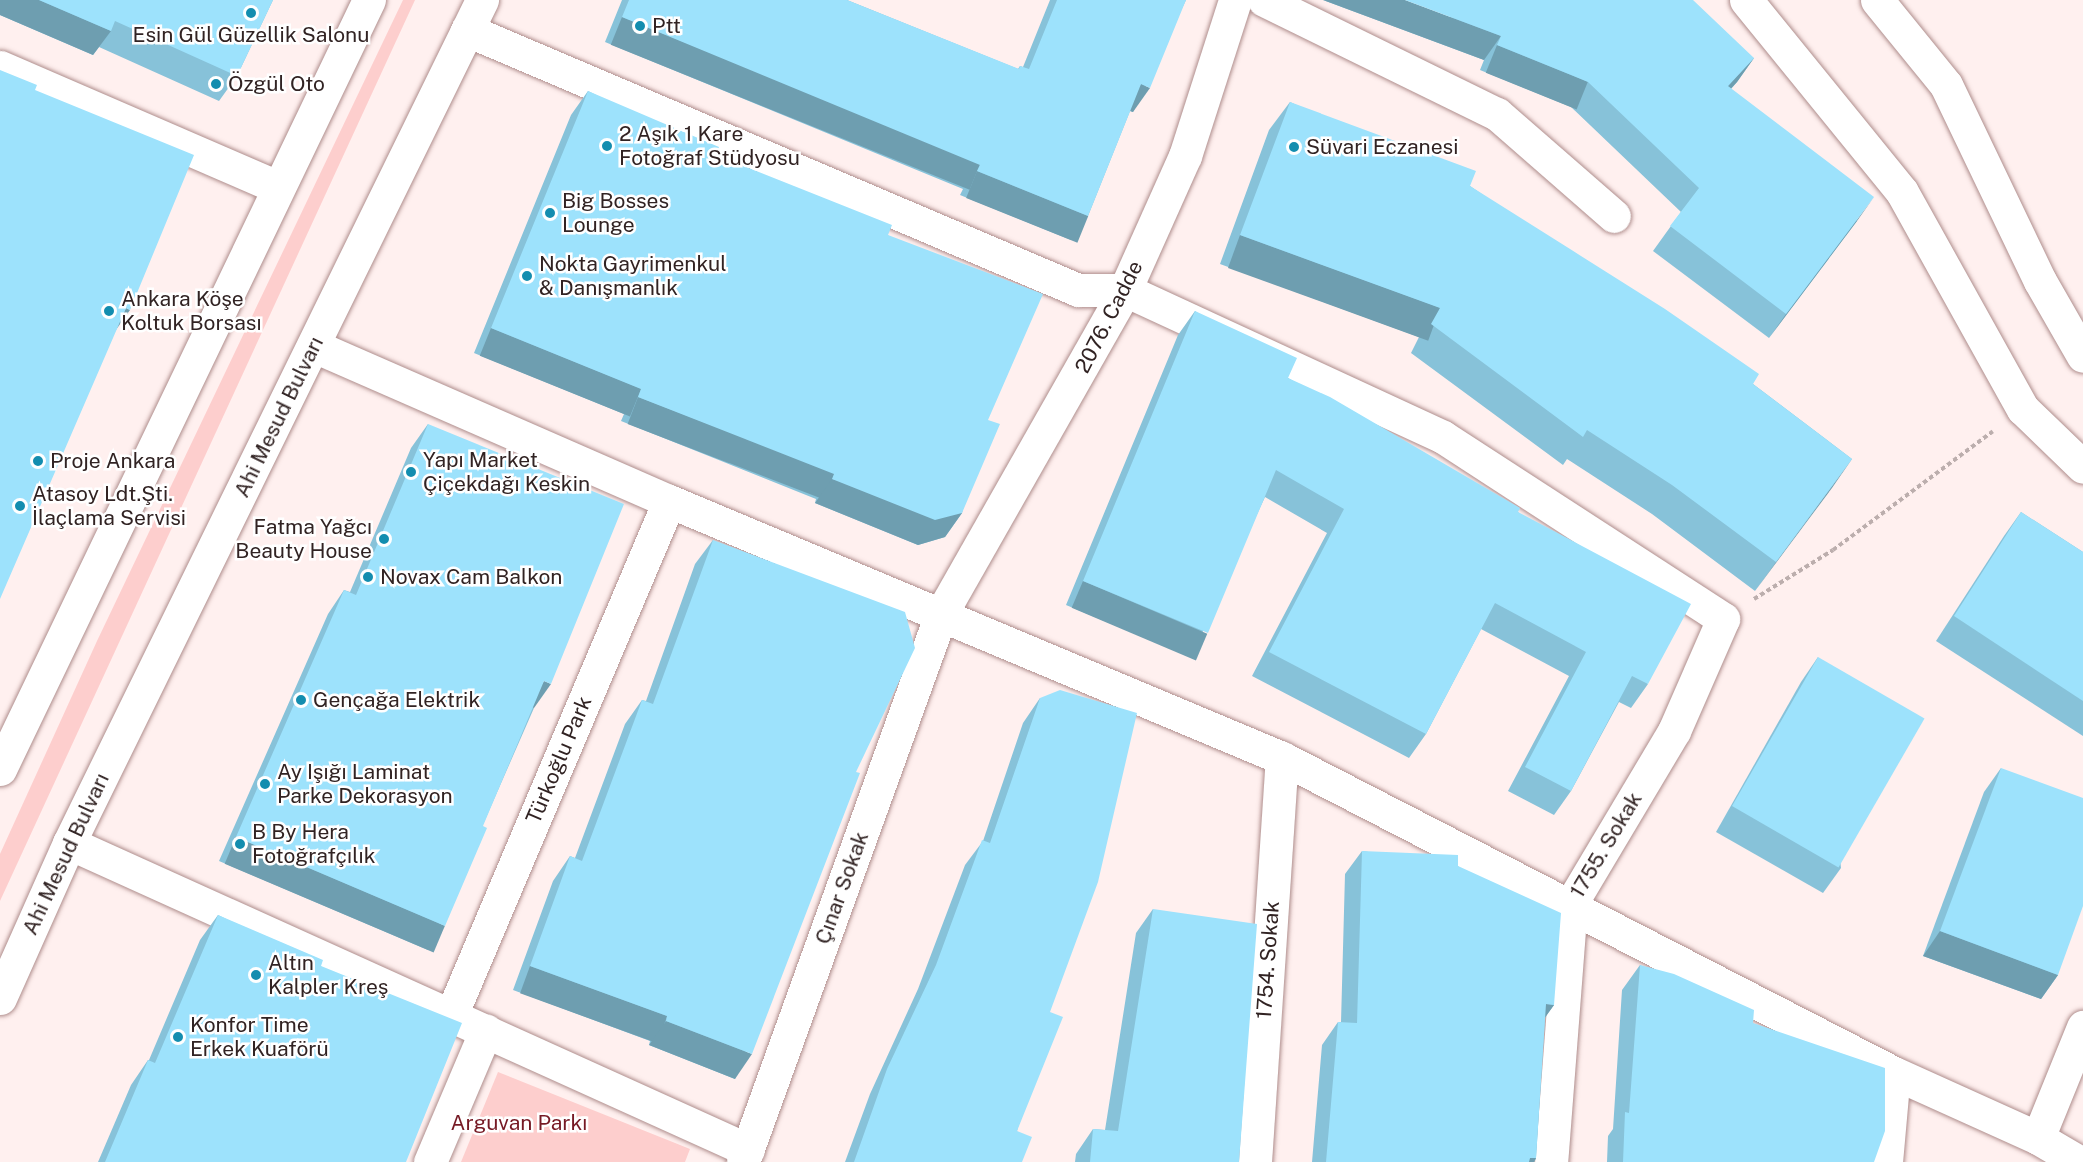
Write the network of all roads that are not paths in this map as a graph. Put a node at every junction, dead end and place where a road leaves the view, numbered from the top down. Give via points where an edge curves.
1 (369, 0) edge
2 (482, 0) edge
3 (1235, 0) edge
4 (1264, 0) edge
5 (1746, 0) edge
6 (1877, 0) edge
7 (467, 30) junction
8 (0, 67) edge
9 (277, 188) junction
10 (1614, 216) dead end
11 (1125, 290) junction
12 (314, 346) junction
13 (2083, 356) edge
14 (2083, 467) edge
15 (669, 501) junction
16 (941, 614) junction
17 (1282, 758) junction
18 (0, 769) edge
19 (69, 843) junction
20 (1571, 904) junction
21 (0, 998) edge
22 (450, 1018) junction
23 (2083, 1027) edge
24 (486, 1029) junction
25 (1894, 1073) junction
26 (2038, 1138) junction
27 (745, 1156) edge
28 (430, 1162) edge
29 (1255, 1162) edge
30 (1551, 1162) edge
31 (1887, 1162) edge
32 (2079, 1162) edge

1 - 9 street
2 - 7 street, Ahi Mesud Bulvarı
3 - 11 street, 2076. Cadde via 1185,156
4 - 10 street via 1497,114
5 - 14 street via 1902,192 2024,409
6 - 13 street via 1946,85 2040,281
7 - 11 street via 1078,290
7 - 12 street, Ahi Mesud Bulvarı
8 - 9 street
9 - 18 street
11 - 16 street, 2076. Cadde
11 - 20 street, 1755. Sokak via 1443,437 1723,619 1674,730
12 - 15 street
12 - 19 street, Ahi Mesud Bulvarı
15 - 16 street
15 - 22 street, Türkoğlu Park
16 - 17 street
16 - 27 street, Çınar Sokak
17 - 20 street
17 - 29 street, 1754. Sokak
19 - 21 street, Ahi Mesud Bulvarı
19 - 22 street
20 - 25 street
20 - 30 street, 1755. Sokak
22 - 24 street
23 - 26 street
24 - 27 street
24 - 28 street
25 - 26 street
25 - 31 street
26 - 32 street

